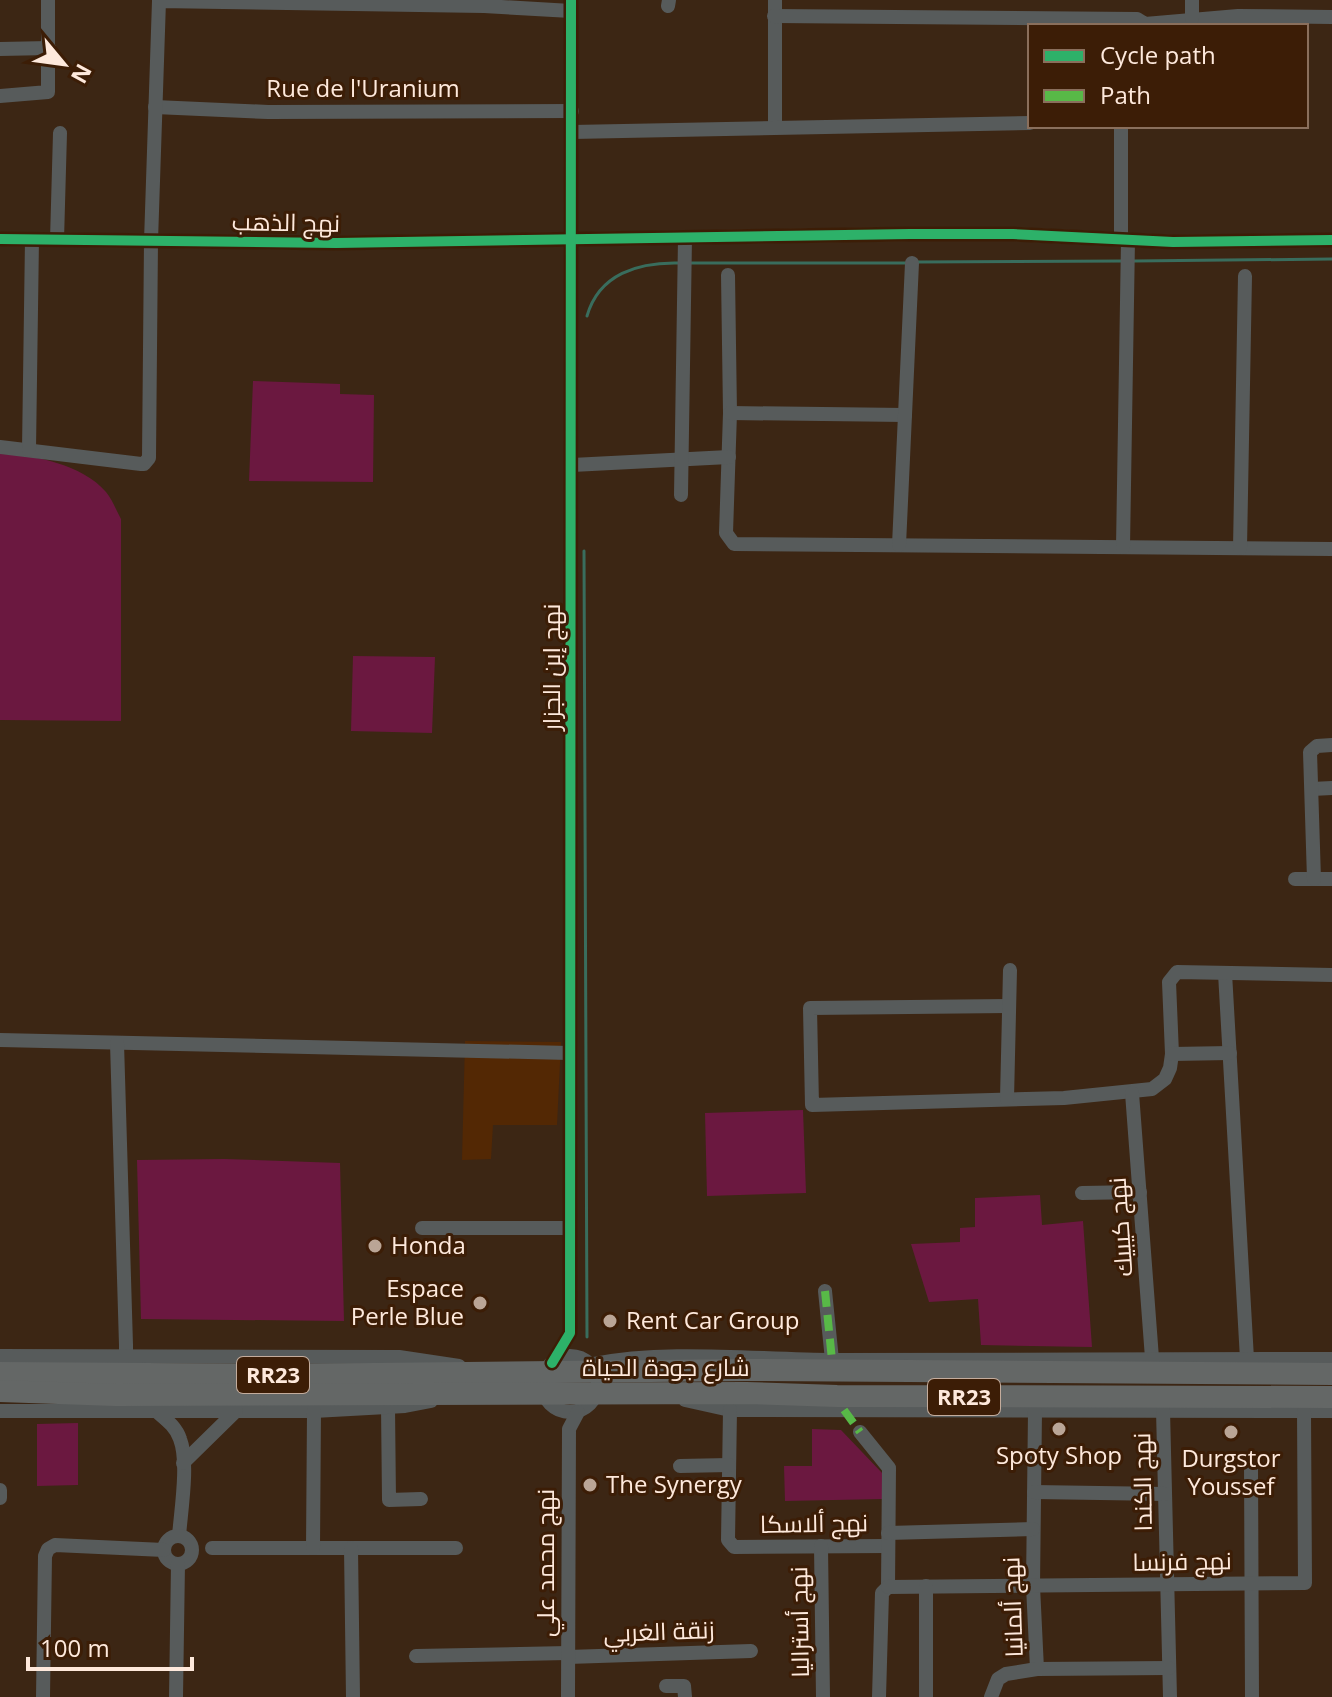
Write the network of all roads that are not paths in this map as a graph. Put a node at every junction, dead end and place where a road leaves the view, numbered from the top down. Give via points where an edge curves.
1 (48, 0) edge
2 (775, 0) edge
3 (986, 0) edge
4 (1192, 0) edge
5 (1239, 0) edge
6 (484, 3) edge
7 (155, 5) edge
8 (571, 5) edge
9 (774, 16) junction
10 (986, 16) junction
11 (1238, 16) junction
12 (1332, 17) edge
13 (1192, 18) junction
14 (1144, 24) edge
15 (1153, 24) edge
16 (49, 48) junction
17 (0, 49) edge
18 (0, 96) edge
19 (155, 107) junction
20 (572, 111) junction
21 (1028, 123) edge
22 (775, 127) junction
23 (1121, 128) edge
24 (572, 132) junction
25 (60, 133) dead end
26 (685, 238) junction
27 (0, 239) edge
28 (32, 239) junction
29 (1124, 239) junction
30 (57, 240) junction
31 (1332, 240) edge
32 (151, 241) junction
33 (572, 241) junction
34 (912, 263) dead end
35 (728, 275) dead end
36 (1245, 276) dead end
37 (730, 413) junction
38 (905, 415) junction
39 (0, 447) edge
40 (29, 450) junction
41 (729, 457) junction
42 (680, 459) junction
43 (572, 465) junction
44 (681, 495) dead end
45 (899, 545) junction
46 (1123, 547) junction
47 (1240, 548) junction
48 (1332, 549) edge
49 (1332, 745) edge
50 (1332, 788) edge
51 (1312, 789) junction
52 (1295, 879) dead end
53 (1314, 879) junction
54 (1332, 879) edge
55 (1010, 970) dead end
56 (1225, 973) junction
57 (1332, 975) edge
58 (1009, 1006) junction
59 (0, 1040) edge
60 (117, 1043) junction
61 (569, 1053) junction
62 (1230, 1053) junction
63 (1172, 1054) junction
64 (1132, 1093) junction
65 (1007, 1099) junction
66 (1140, 1192) junction
67 (1082, 1193) dead end
68 (422, 1228) dead end
69 (570, 1228) junction
70 (825, 1291) dead end
71 (570, 1333) junction
72 (126, 1355) junction
73 (0, 1356) edge
74 (1152, 1358) junction
75 (1247, 1359) junction
76 (1332, 1359) edge
77 (832, 1360) junction
78 (549, 1367) junction
79 (591, 1371) junction
80 (0, 1373) edge
81 (478, 1373) junction
82 (1332, 1374) edge
83 (96, 1385) junction
84 (0, 1391) edge
85 (657, 1393) junction
86 (460, 1394) junction
87 (544, 1394) junction
88 (1332, 1397) edge
89 (0, 1403) edge
90 (388, 1407) junction
91 (155, 1410) junction
92 (730, 1410) junction
93 (1163, 1410) junction
94 (0, 1411) edge
95 (236, 1411) junction
96 (314, 1411) junction
97 (560, 1411) junction
98 (1035, 1411) junction
99 (1332, 1411) edge
100 (578, 1412) junction
101 (1304, 1412) junction
102 (569, 1429) junction
103 (860, 1432) dead end
104 (183, 1463) junction
105 (1251, 1464) dead end
106 (729, 1465) junction
107 (680, 1466) dead end
108 (0, 1490) edge
109 (1034, 1492) junction
110 (1165, 1494) junction
111 (0, 1498) edge
112 (421, 1499) dead end
113 (1033, 1529) junction
114 (179, 1536) junction
115 (888, 1540) junction
116 (821, 1546) junction
117 (212, 1548) dead end
118 (313, 1548) junction
119 (351, 1548) junction
120 (456, 1548) dead end
121 (164, 1550) junction
122 (178, 1564) junction
123 (1251, 1583) junction
124 (1167, 1584) junction
125 (926, 1586) junction
126 (1033, 1586) junction
127 (888, 1587) junction
128 (751, 1651) dead end
129 (568, 1655) junction
130 (416, 1656) dead end
131 (1169, 1668) junction
132 (1037, 1669) junction
133 (666, 1686) dead end
134 (43, 1697) edge
135 (176, 1697) edge
136 (353, 1697) edge
137 (568, 1697) edge
138 (685, 1697) edge
139 (823, 1697) edge
140 (879, 1697) edge
141 (926, 1697) edge
142 (991, 1697) edge
143 (1170, 1697) edge
144 (1252, 1697) edge

1 - 16 street
2 - 9 street
3 - 10 street
4 - 13 street
5 - 11 street
6 - 7 street
6 - 8 street
7 - 19 street
8 - 20 street, نهج إبن الجزار
9 - 10 street
9 - 22 street
10 - 14 street via 1137,19
11 - 12 street
11 - 13 street
13 - 15 street
16 - 17 street
16 - 18 street via 48,92
19 - 20 street, Rue de l'Uranium
19 - 32 street
20 - 24 street, نهج إبن الجزار
21 - 22 street
22 - 24 street
23 - 29 street
24 - 33 street, نهج إبن الجزار
25 - 30 street
26 - 29 street, نهج الذهب via 1013,234
26 - 33 street, نهج الذهب
26 - 42 street
27 - 28 street, نهج الذهب
28 - 30 street, نهج الذهب
28 - 40 street
29 - 31 street, نهج الذهب
29 - 46 street via 1128,261
30 - 32 street, نهج الذهب
32 - 33 street, نهج الذهب
32 - 40 street via 148,462
33 - 43 street, نهج إبن الجزار
34 - 38 street
35 - 37 street
36 - 47 street
37 - 38 street
37 - 41 street
38 - 45 street
39 - 40 street
41 - 42 street
41 - 45 street via 726,533 734,544
42 - 43 street
42 - 44 street
43 - 61 street, نهج إبن الجزار
45 - 46 street
46 - 47 street
47 - 48 street
49 - 51 street via 1310,752
50 - 51 street
51 - 53 street
52 - 53 street
53 - 54 street
55 - 58 street
56 - 57 street
56 - 62 street
56 - 63 street via 1172,975
58 - 65 street
58 - 65 street via 810,1008 812,1105
59 - 60 street
60 - 61 street
60 - 72 street
61 - 69 street, نهج إبن الجزار
62 - 63 street
62 - 75 street
63 - 64 street via 1165,1079 1152,1089
64 - 65 street
64 - 66 street, نهج كيبيك
66 - 67 street
66 - 74 street, نهج كيبيك
68 - 69 street
69 - 71 street, نهج إبن الجزار
70 - 77 street
71 - 78 street
71 - 79 street
72 - 73 street
72 - 81 street via 399,1357
72 - 83 street
74 - 75 street
74 - 77 street
75 - 76 street
77 - 79 street via 659,1357 619,1359
78 - 79 highway, شارع جودة الحياة / RR23
78 - 81 highway, شارع جودة الحياة / RR23
78 - 87 street
79 - 82 highway, شارع جودة الحياة / RR23
79 - 85 highway, شارع جودة الحياة / RR23
79 - 87 highway, شارع جودة الحياة / RR23
79 - 100 street via 586,1408
80 - 83 highway, شارع جودة الحياة / RR23
81 - 83 highway, شارع جودة الحياة / RR23
83 - 84 highway, شارع جودة الحياة / RR23
83 - 86 highway, شارع جودة الحياة / RR23
83 - 89 highway via 44,1403
85 - 88 highway, شارع جودة الحياة / RR23
85 - 92 street
86 - 87 highway, شارع جودة الحياة / RR23
86 - 90 street
87 - 97 street
90 - 96 street
90 - 112 street via 389,1500
91 - 94 street
91 - 95 street
91 - 104 street via 181,1440
92 - 98 street
92 - 106 street, نهج ألاسكا
93 - 98 street
93 - 101 street
93 - 110 street, نهج الكندا
95 - 96 street
95 - 104 street
96 - 118 street
97 - 100 street
97 - 102 street
98 - 109 street, نهج ألمانيا
99 - 101 street
100 - 102 street
101 - 123 street, نهج فرنسا via 1305,1583
102 - 129 street, نهج محمد علي
103 - 115 street via 889,1468
104 - 114 street
105 - 123 street
106 - 107 street
106 - 116 street, نهج ألاسكا via 728,1540 734,1547
108 - 111 street
109 - 110 street
109 - 113 street, نهج ألمانيا
110 - 124 street, نهج الكندا
113 - 115 street, نهج ألاسكا
113 - 126 street, نهج ألمانيا
114 - 121 street
114 - 122 street via 192,1550
115 - 116 street, نهج ألاسكا
115 - 127 street
116 - 139 street, نهج أستراليا
117 - 118 street
118 - 119 street
119 - 120 street
119 - 136 street
121 - 122 street
121 - 134 street via 55,1545 48,1549
122 - 135 street
123 - 124 street, نهج فرنسا
123 - 144 street
124 - 126 street, نهج فرنسا
124 - 131 street, نهج الكندا
125 - 126 street, نهج فرنسا
125 - 127 street, نهج فرنسا
125 - 141 street
126 - 132 street, نهج ألمانيا
127 - 140 street via 882,1593
128 - 129 street, زنقة الغربي
129 - 130 street, زنقة الغربي
129 - 137 street, نهج محمد علي
131 - 132 street, نهج ألمانيا
131 - 143 street, نهج الكندا
132 - 142 street via 1006,1674
133 - 138 street via 684,1686

